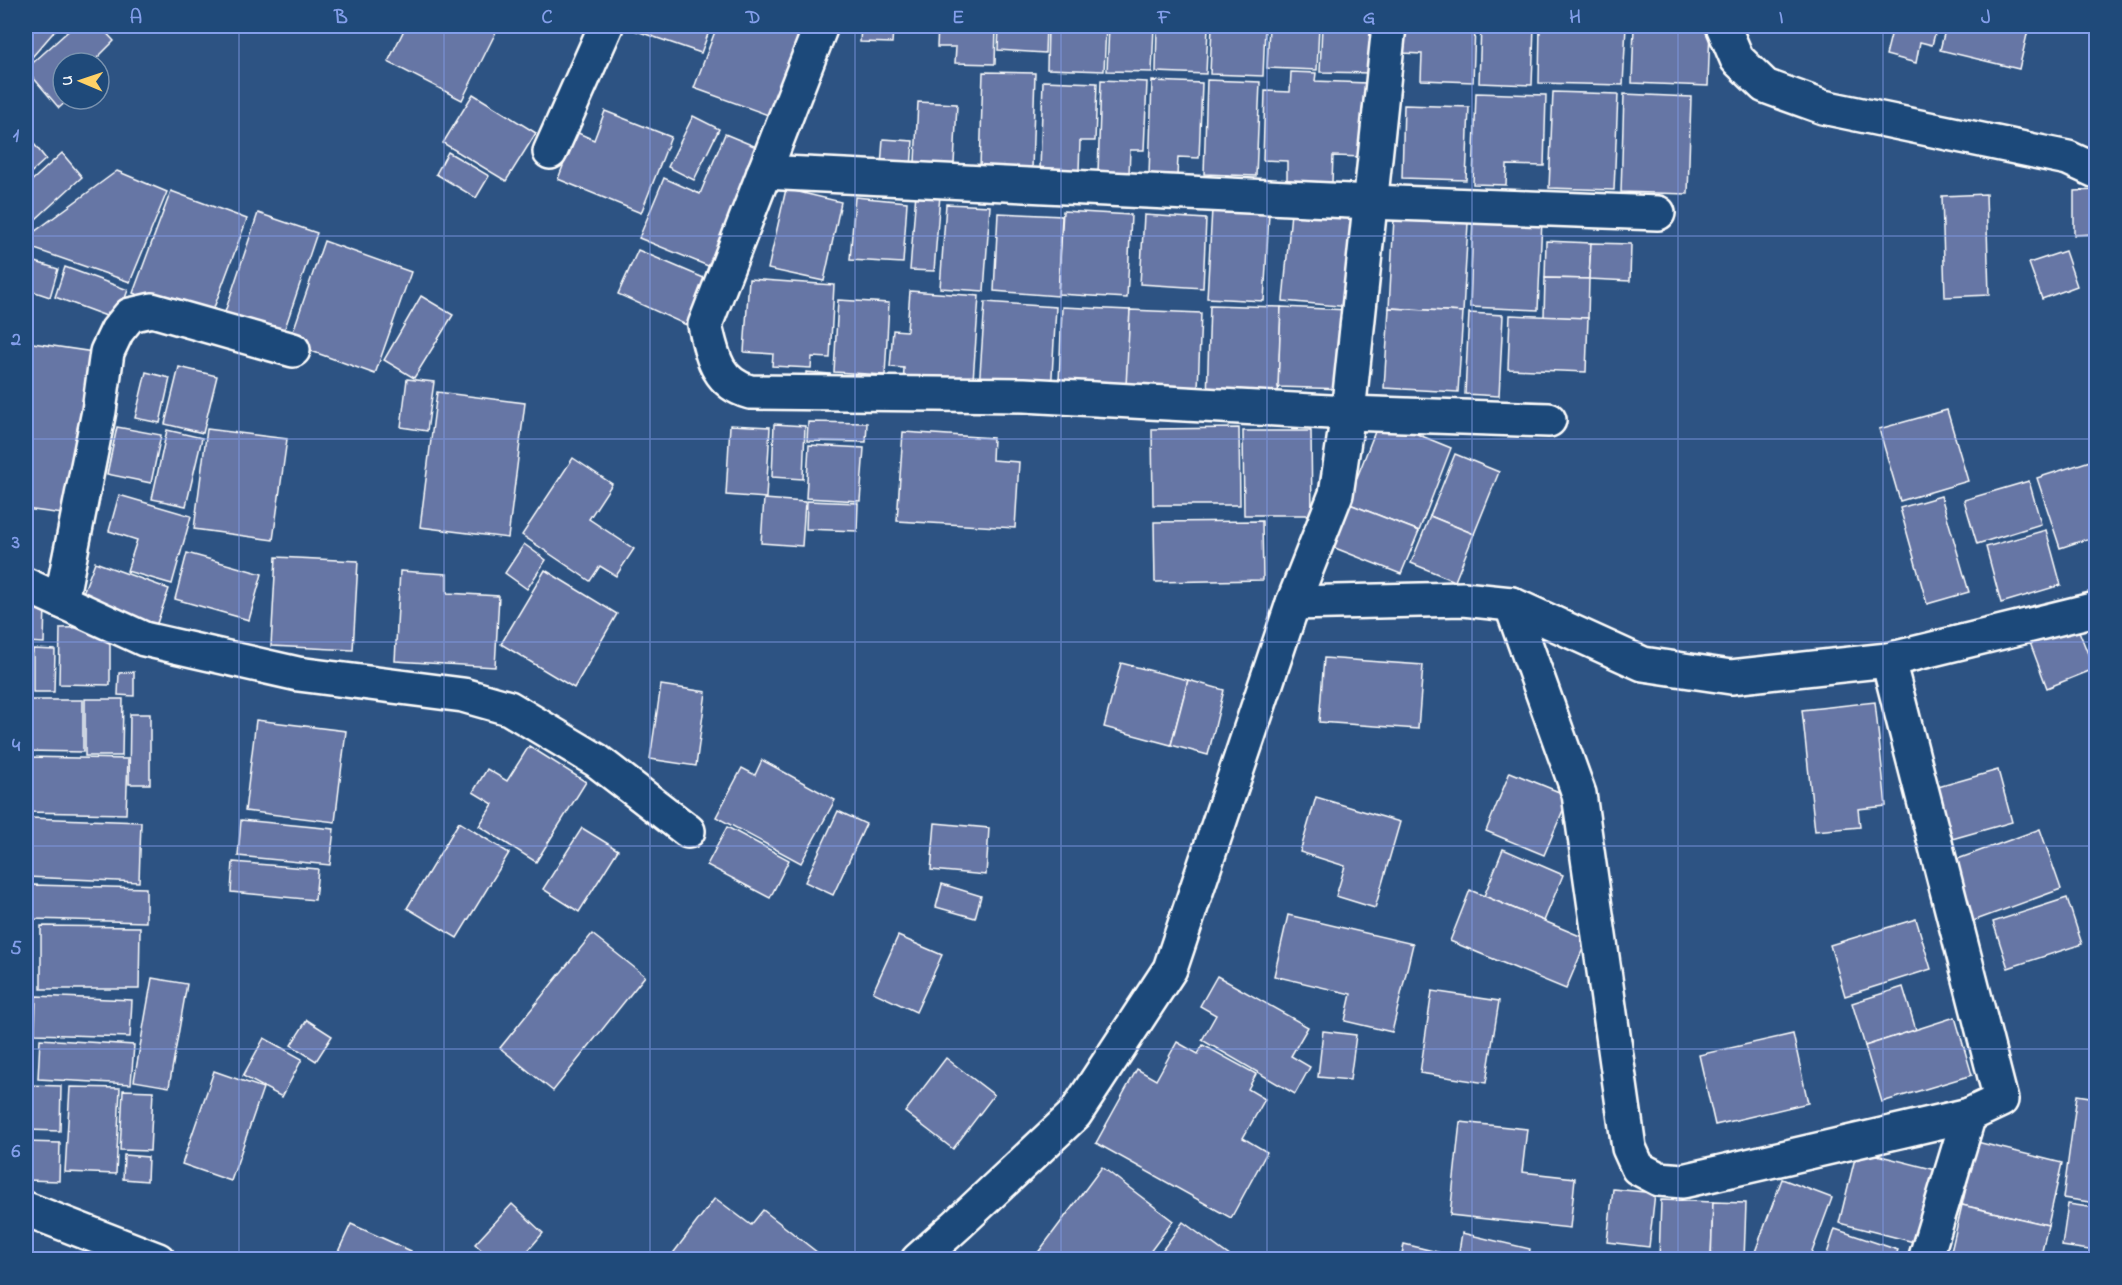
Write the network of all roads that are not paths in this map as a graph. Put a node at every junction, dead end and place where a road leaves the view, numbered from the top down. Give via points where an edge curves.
1 (606, 26) edge
2 (821, 26) edge
3 (1389, 26) edge
4 (1723, 26) edge
5 (550, 152) dead end
6 (2097, 171) edge
7 (764, 172) junction
8 (1370, 202) junction
9 (1658, 213) dead end
10 (293, 351) dead end
11 (1348, 413) junction
12 (1549, 420) dead end
13 (26, 585) edge
14 (61, 601) junction
15 (1293, 603) junction
16 (1511, 604) junction
17 (2097, 609) edge
18 (1888, 660) junction
19 (688, 831) dead end
20 (1969, 1115) junction
21 (26, 1209) edge
22 (158, 1260) edge
23 (918, 1260) edge
24 (1925, 1260) edge

1 - 5 street
2 - 7 street
3 - 8 street
4 - 6 street via 1737,59 1765,86 1823,106 2068,158
7 - 8 street
7 - 11 street via 705,325 713,358 722,374 738,389 1024,395
8 - 9 street
8 - 11 street
10 - 14 street via 152,310 130,315 107,352
11 - 12 street
11 - 15 street via 1336,494
13 - 14 street
14 - 19 street via 144,639 298,674 462,695 508,708 596,760
15 - 16 street via 1463,598
15 - 23 street via 1170,969 1076,1114
16 - 18 street via 1643,664 1731,677
16 - 20 street via 1579,794 1629,1148 1638,1168 1659,1179 1683,1181
17 - 18 street
18 - 20 street via 2001,1100
20 - 24 street
21 - 22 street

